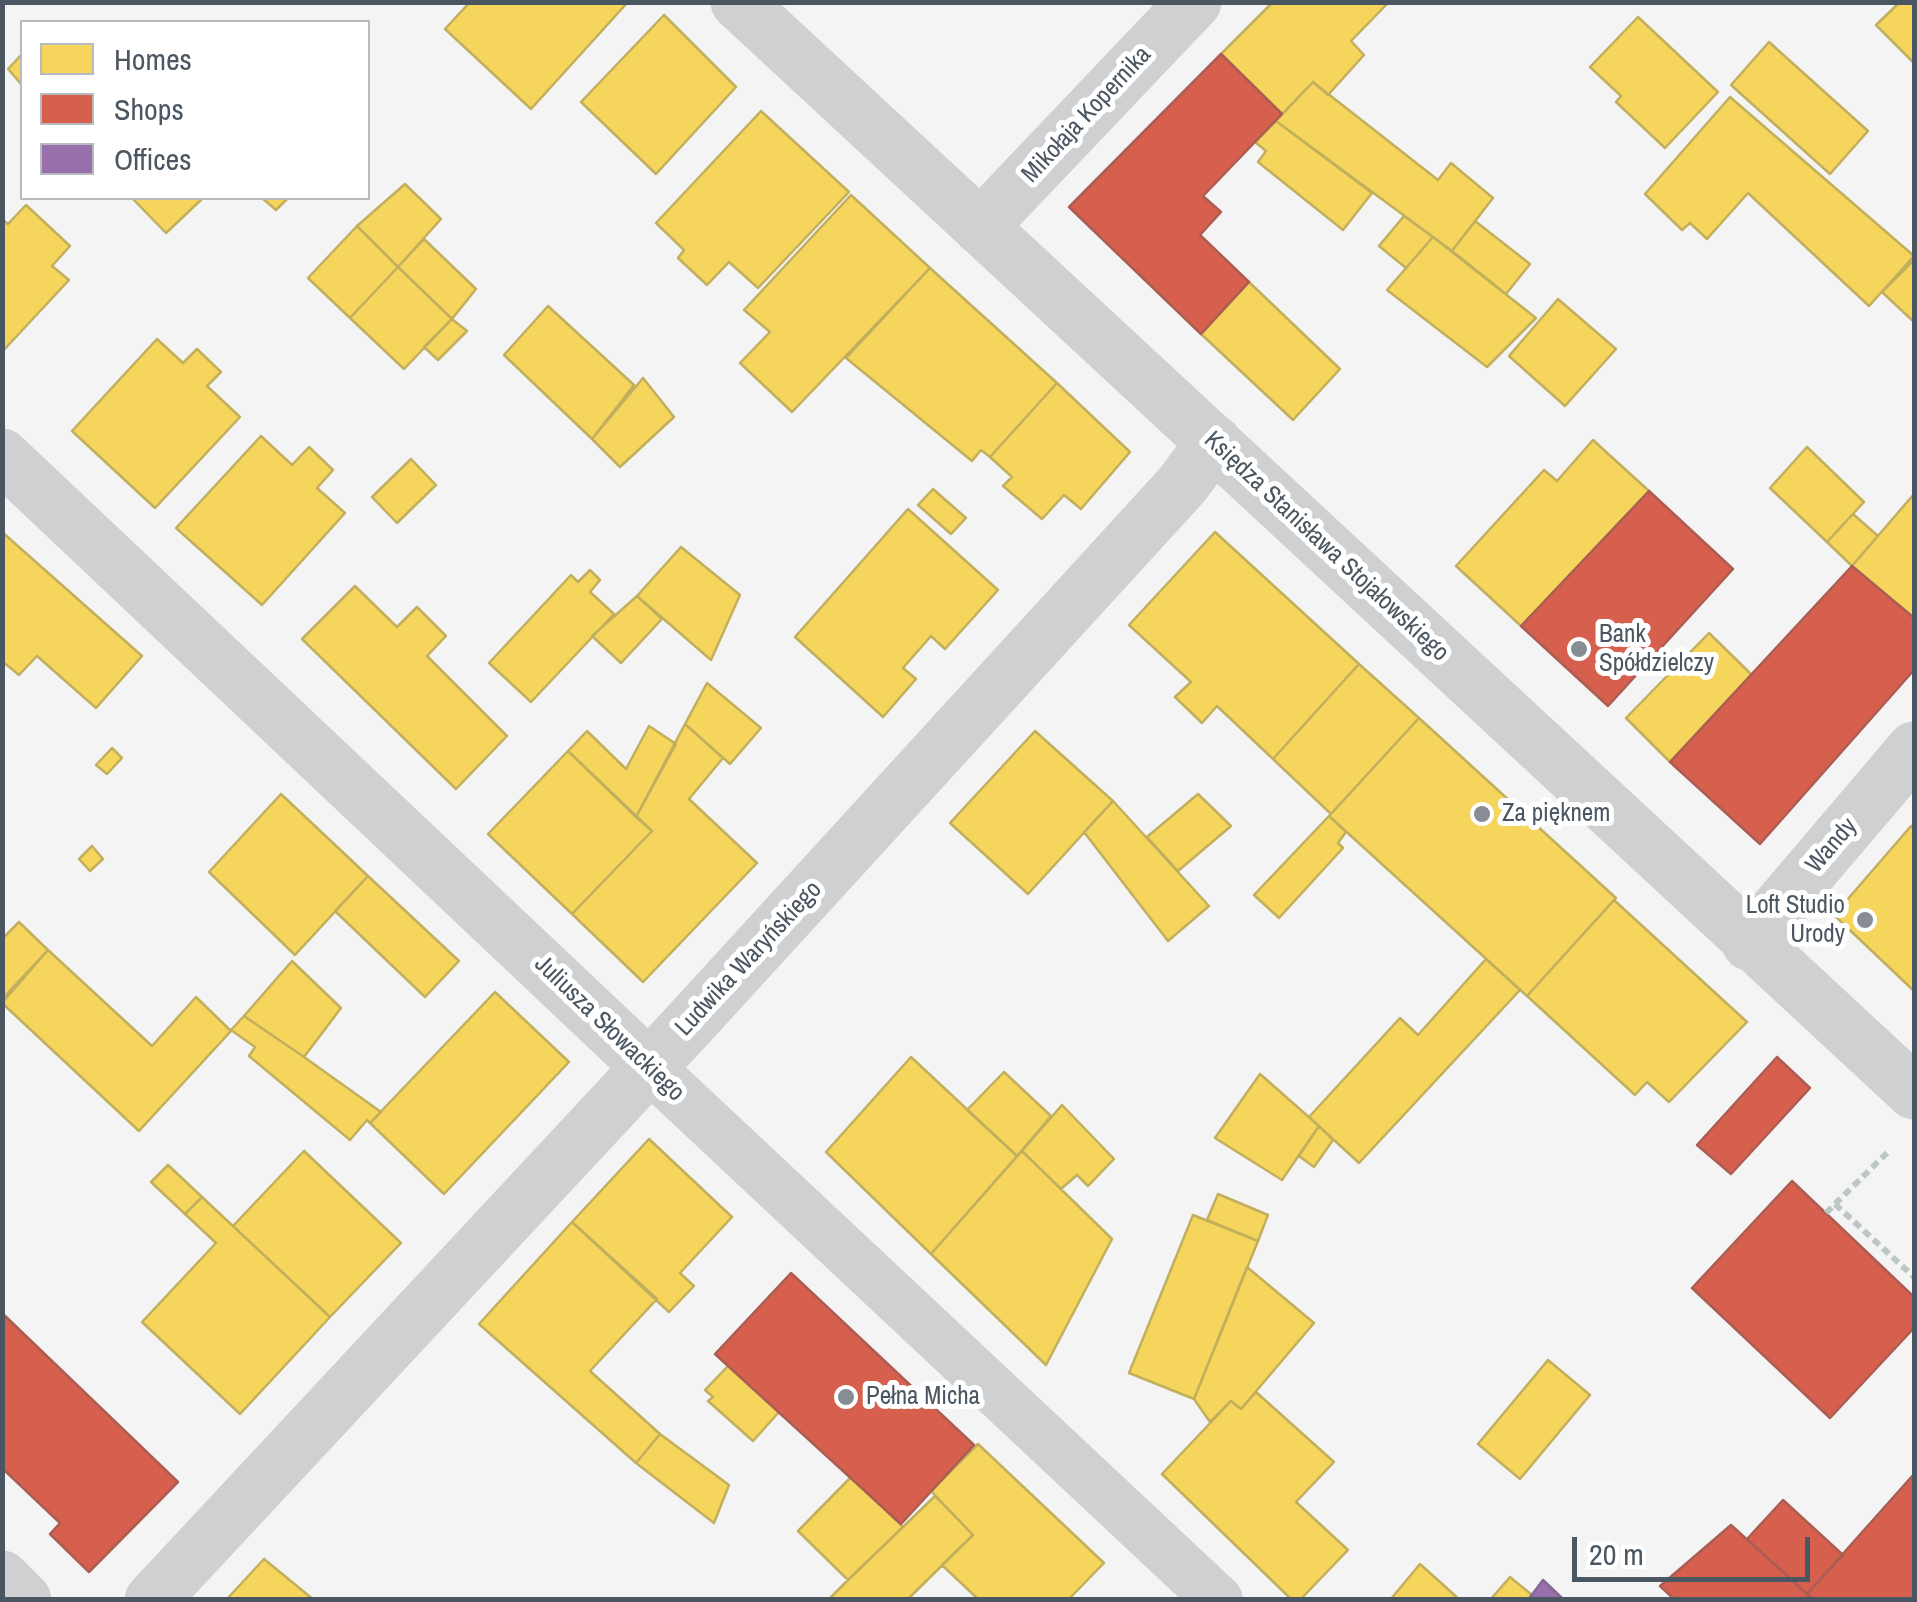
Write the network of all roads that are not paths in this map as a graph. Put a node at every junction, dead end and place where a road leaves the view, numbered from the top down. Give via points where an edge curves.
1 (738, 2) edge
2 (1194, 2) edge
3 (980, 227) junction
4 (1214, 442) junction
5 (2, 456) edge
6 (1914, 750) edge
7 (1749, 943) junction
8 (649, 1067) junction
9 (1914, 1092) edge
10 (2, 1578) edge
11 (24, 1600) edge
12 (152, 1600) edge
13 (1218, 1600) edge

1 - 3 street, Księdza Stanisława Stojałowskiego
2 - 3 street, Mikołaja Kopernika
3 - 4 street, Księdza Stanisława Stojałowskiego
4 - 7 street, Księdza Stanisława Stojałowskiego
4 - 8 street, Ludwika Waryńskiego via 1182,485
5 - 8 street, Juliusza Słowackiego
6 - 7 street, Wandy
7 - 9 street, Księdza Stanisława Stojałowskiego
8 - 12 street, Ludwika Waryńskiego
8 - 13 street, Juliusza Słowackiego
10 - 11 street

